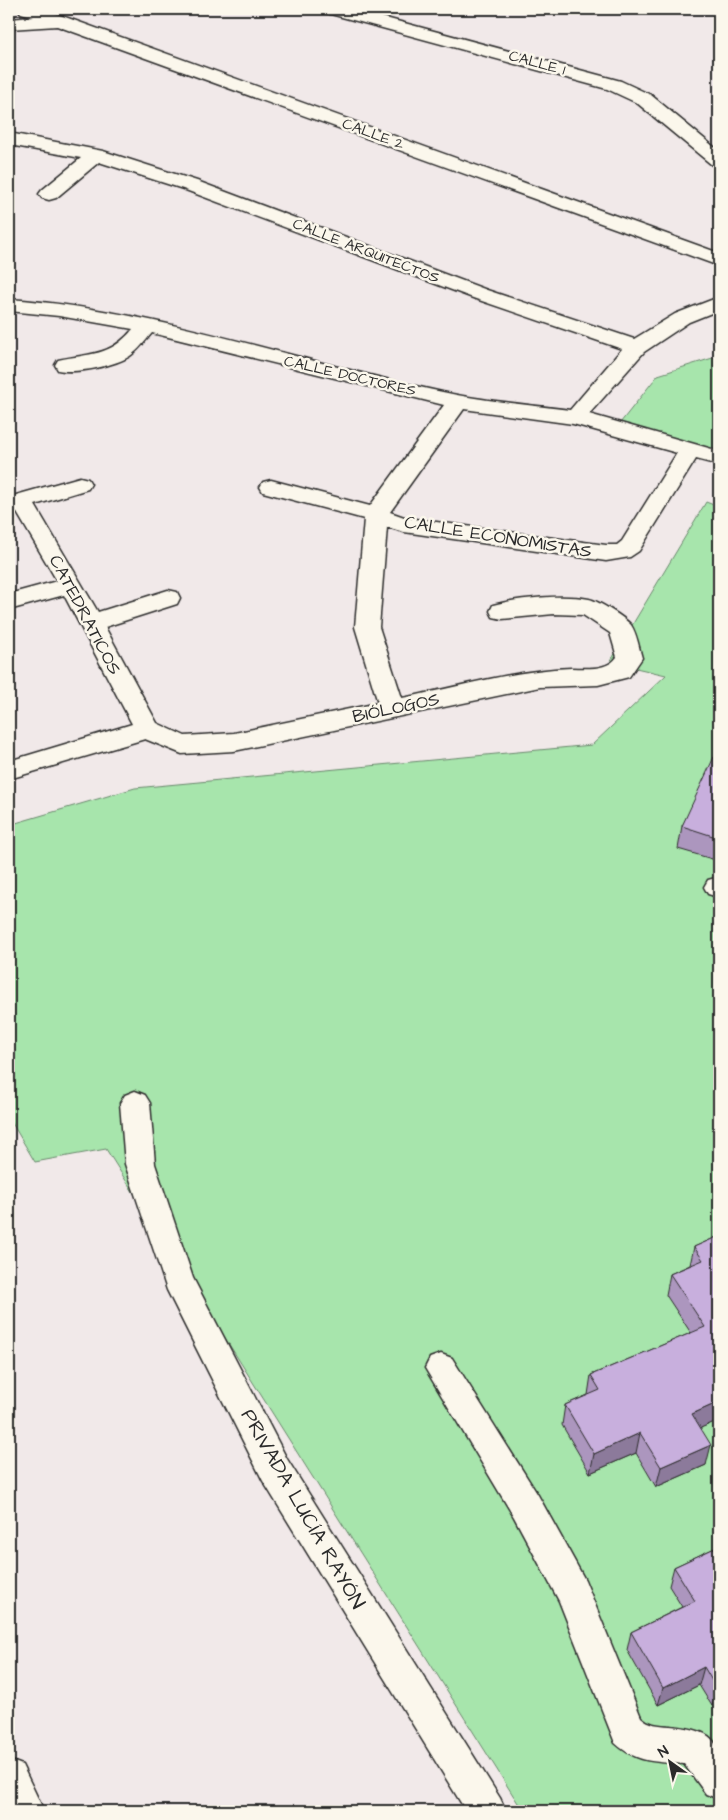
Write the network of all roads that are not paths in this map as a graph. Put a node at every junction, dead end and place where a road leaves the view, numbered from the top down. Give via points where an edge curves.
1 (26, 9) edge
2 (333, 9) edge
3 (60, 21) junction
4 (9, 24) edge
5 (9, 139) edge
6 (96, 155) junction
7 (719, 161) edge
8 (49, 194) dead end
9 (719, 260) edge
10 (719, 303) edge
11 (9, 305) edge
12 (147, 325) junction
13 (636, 347) junction
14 (66, 365) dead end
15 (458, 402) junction
16 (575, 417) junction
17 (690, 450) junction
18 (719, 458) edge
19 (80, 484) dead end
20 (271, 487) dead end
21 (16, 503) edge
22 (376, 515) junction
23 (71, 585) junction
24 (168, 598) dead end
25 (9, 602) edge
26 (502, 611) dead end
27 (91, 623) junction
28 (392, 708) junction
29 (146, 729) junction
30 (9, 770) edge
31 (135, 1103) dead end
32 (441, 1368) dead end
33 (9, 1778) edge
34 (719, 1781) edge
35 (26, 1811) edge
36 (487, 1811) edge

1 - 3 street, CALLE 2
2 - 7 street, CALLE 1 via 614,85 644,99
3 - 4 street
3 - 9 street, CALLE 2
5 - 6 street, CALLE ARQUITECTOS
6 - 8 street
6 - 13 street, CALLE ARQUITECTOS via 190,185 480,294
10 - 13 street via 682,318
11 - 12 street, CALLE DOCTORES
12 - 14 street via 121,353
12 - 15 street, CALLE DOCTORES
13 - 16 street
15 - 16 street, CALLE DOCTORES
15 - 22 street
16 - 17 street, CALLE DOCTORES
17 - 18 street, CALLE DOCTORES
17 - 22 street, CALLE ECONOMISTAS via 630,546 622,552 606,554 404,525
19 - 21 street
20 - 22 street, CALLE ECONOMISTAS
21 - 23 street, CATEDRATICOS
22 - 28 street via 367,627
23 - 25 street
23 - 27 street, CATEDRATICOS
24 - 27 street
26 - 28 street, BIÓLOGOS via 554,606 588,607 621,628 630,658 620,672 540,678
27 - 29 street, CATEDRATICOS
28 - 29 street, BIÓLOGOS via 234,742 182,745
29 - 30 street
31 - 36 street, PRIVADA LUCÍA RAYÓN via 140,1164 178,1280 275,1470
32 - 34 street via 526,1506 573,1592 628,1730 640,1741 691,1746
33 - 35 street

